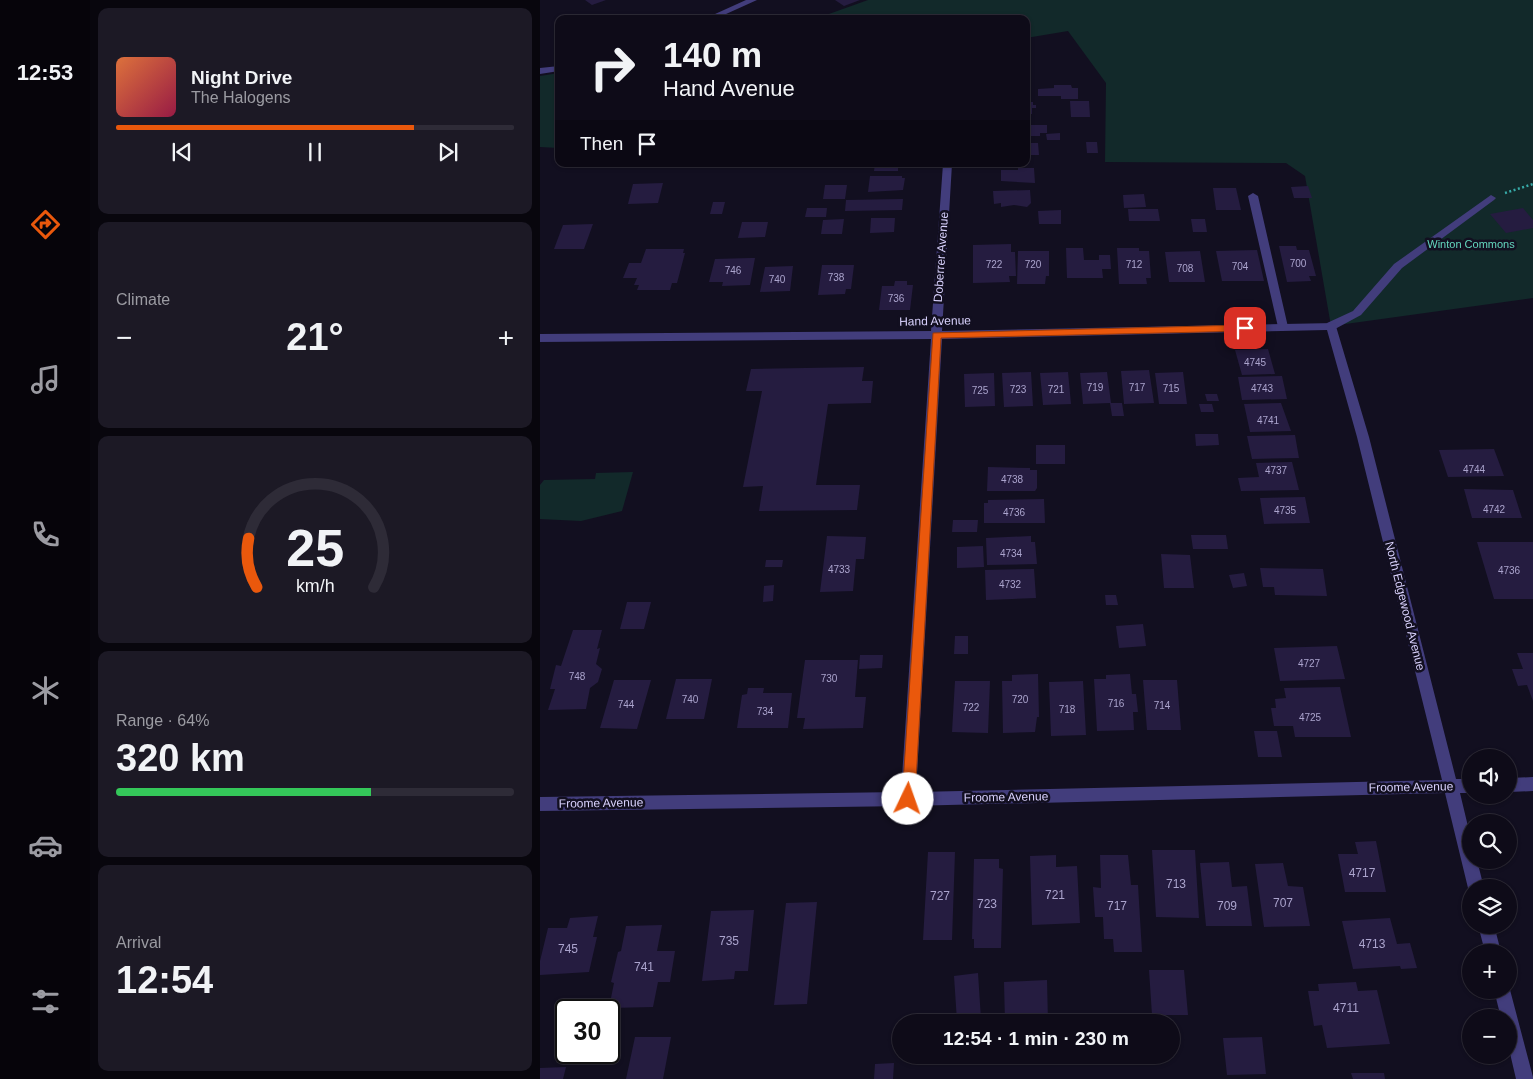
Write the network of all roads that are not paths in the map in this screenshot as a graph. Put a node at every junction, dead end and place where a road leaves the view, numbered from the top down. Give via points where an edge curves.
1 (753, 0) edge
2 (717, 15) edge
3 (555, 69) edge
4 (540, 71) edge
5 (947, 167) edge
6 (1253, 196) dead end
7 (1491, 198) road end
8 (1330, 326) junction
9 (1283, 327) junction
10 (936, 335) junction
11 (540, 338) edge
12 (1533, 784) edge
13 (1517, 785) edge
14 (1451, 786) junction
15 (1462, 786) edge
16 (908, 799) junction
17 (540, 804) edge
18 (1474, 879) edge
19 (1504, 999) edge
20 (1525, 1079) edge

1 - 2 street
3 - 4 street
5 - 10 street, Doberrer Avenue
6 - 9 street
7 - 8 street via 1398,266 1358,313
8 - 9 street, Hand Avenue
8 - 14 street, North Edgewood Avenue via 1363,437
9 - 10 street, Hand Avenue
10 - 11 street, Hand Avenue
10 - 16 street, Doberrer Avenue
12 - 13 street
14 - 15 street, Froome Avenue
14 - 16 street, Froome Avenue
14 - 18 street, North Edgewood Avenue
16 - 17 street, Froome Avenue
19 - 20 street

